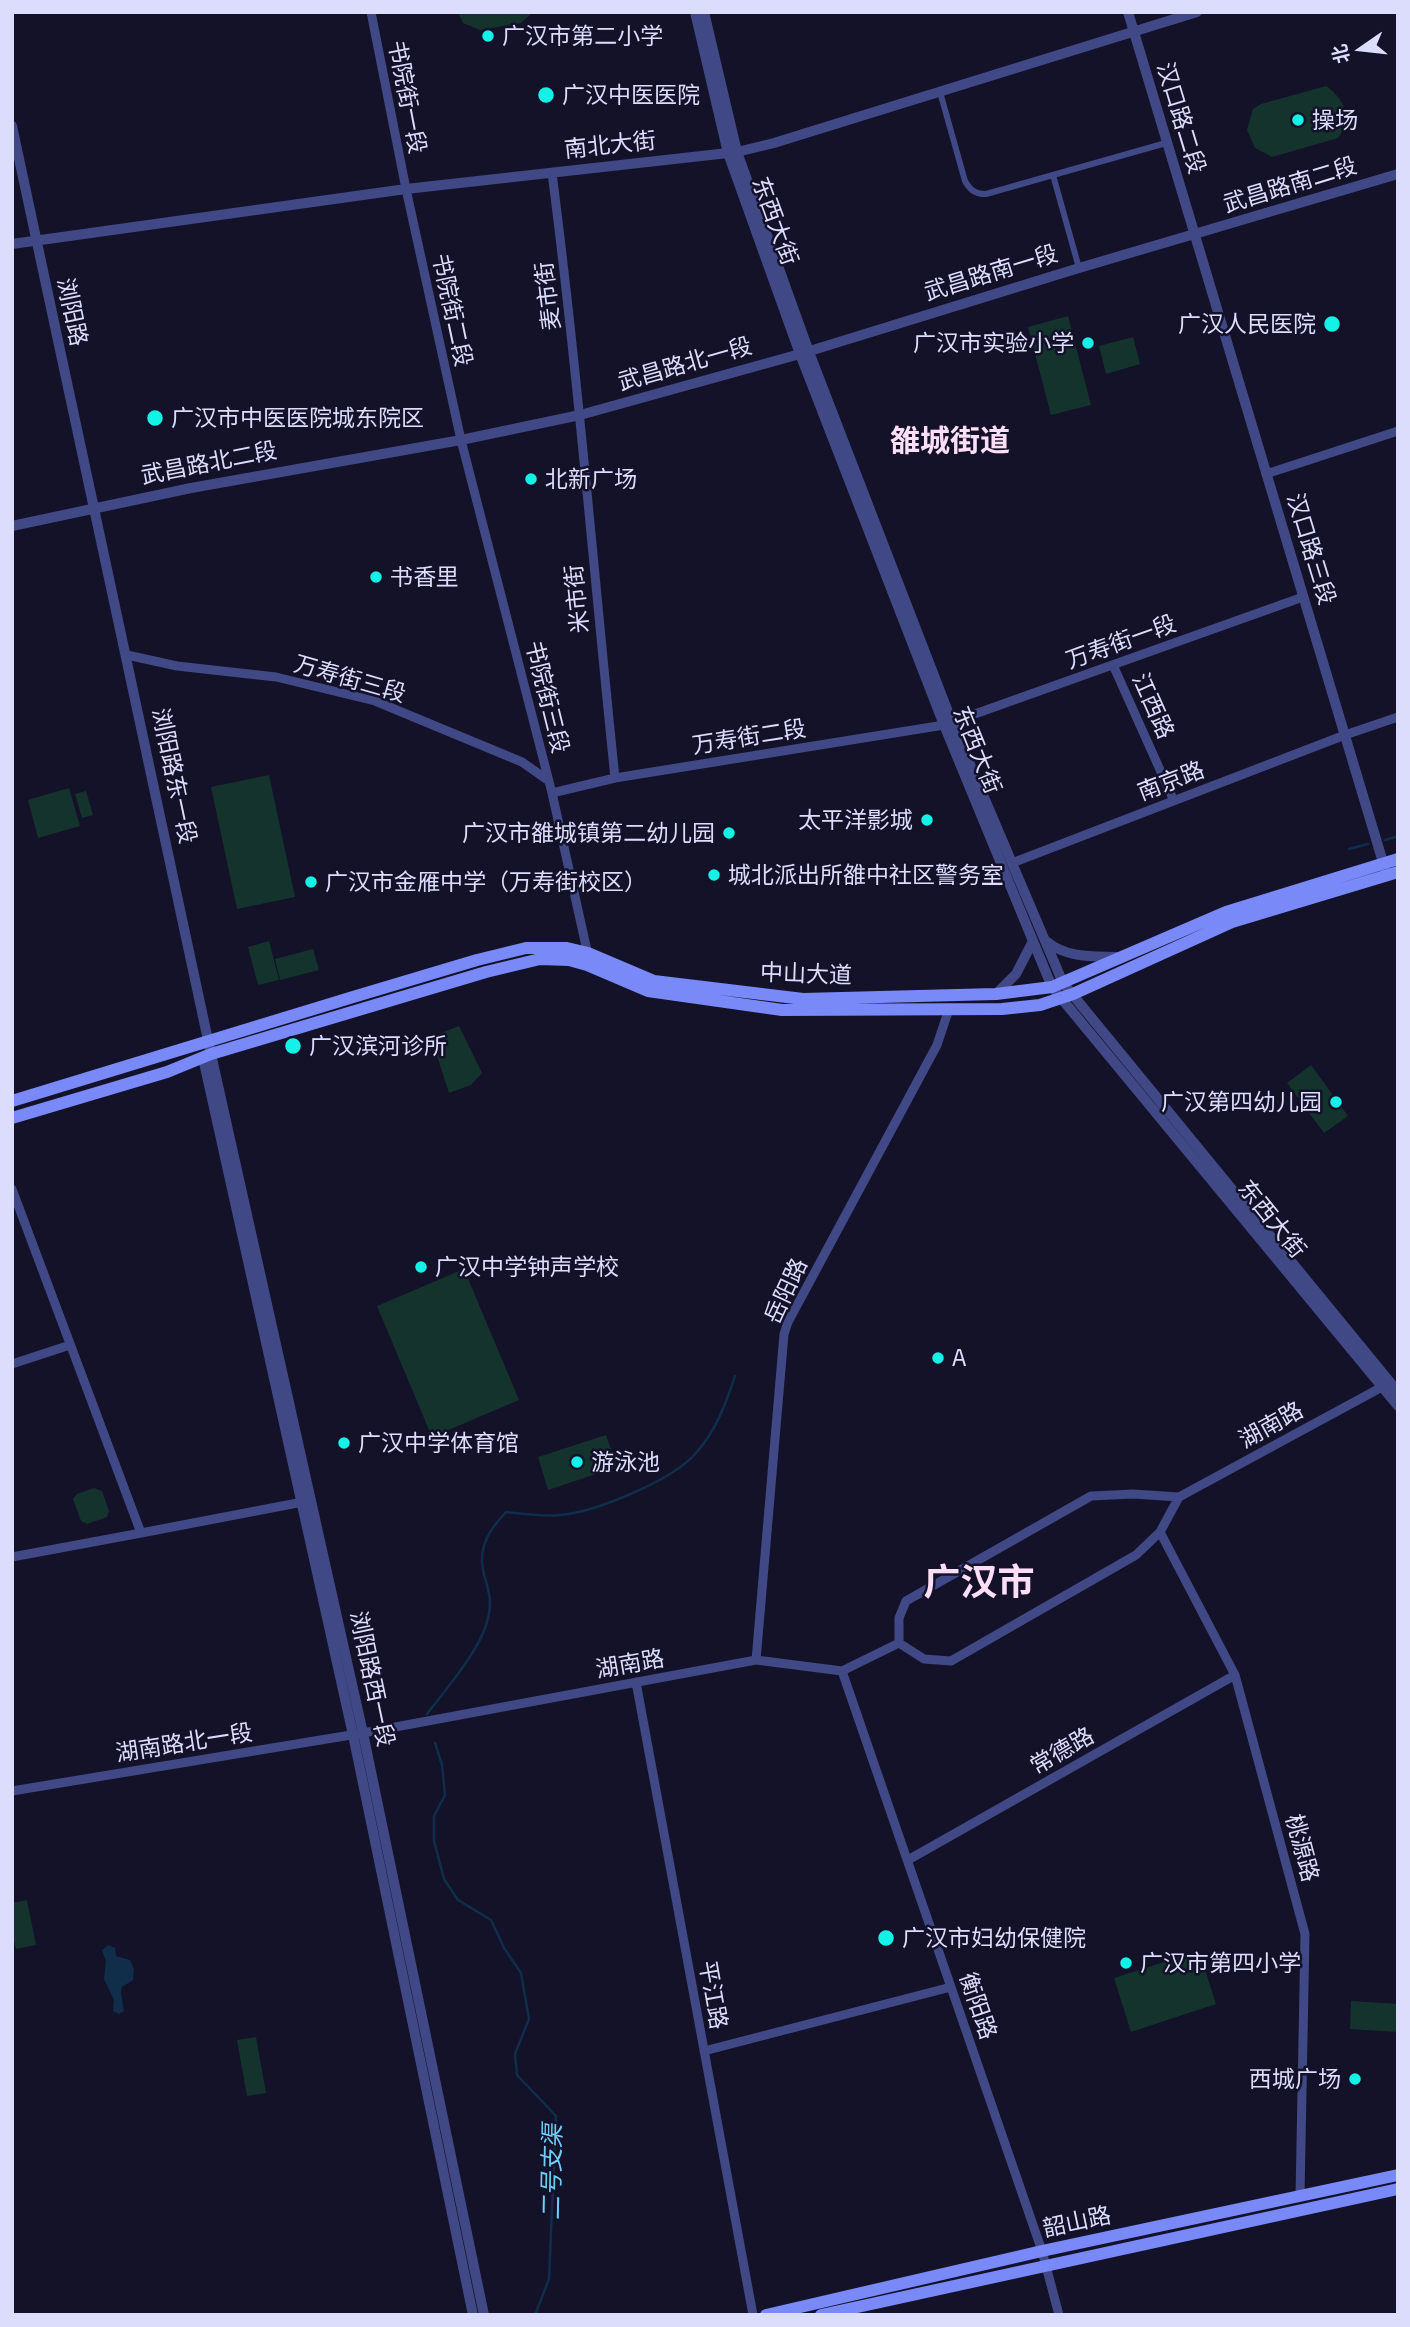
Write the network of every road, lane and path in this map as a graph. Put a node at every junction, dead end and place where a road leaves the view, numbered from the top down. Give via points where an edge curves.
1 (371, 12) edge
2 (695, 12) edge
3 (704, 12) edge
4 (1128, 12) edge
5 (1197, 12) edge
6 (1133, 31) junction
7 (940, 92) junction
8 (12, 126) edge
9 (1166, 143) junction
10 (732, 152) junction
11 (552, 173) junction
12 (1398, 174) edge
13 (1053, 175) junction
14 (406, 189) junction
15 (1194, 236) junction
16 (35, 241) junction
17 (12, 244) edge
18 (1079, 268) junction
19 (805, 353) junction
20 (580, 415) junction
21 (1398, 431) edge
22 (461, 440) junction
23 (1266, 474) junction
24 (93, 507) junction
25 (12, 526) edge
26 (1303, 597) junction
27 (127, 655) junction
28 (1114, 665) junction
29 (1398, 717) edge
30 (948, 723) junction
31 (1345, 735) junction
32 (615, 778) junction
33 (549, 781) junction
34 (552, 793) junction
35 (1174, 801) junction
36 (1398, 859) edge
37 (1012, 863) junction
38 (1390, 870) edge
39 (1038, 940) junction
40 (1123, 957) junction
41 (587, 959) junction
42 (1057, 985) junction
43 (996, 994) junction
44 (1068, 996) junction
45 (949, 1009) junction
46 (209, 1040) junction
47 (207, 1056) junction
48 (12, 1101) edge
49 (12, 1118) edge
50 (12, 1189) edge
51 (70, 1345) junction
52 (12, 1364) edge
53 (1382, 1387) junction
54 (1398, 1392) edge
55 (1398, 1406) edge
56 (1179, 1497) junction
57 (306, 1501) junction
58 (1160, 1532) junction
59 (141, 1533) junction
60 (12, 1557) edge
61 (900, 1643) junction
62 (756, 1660) junction
63 (842, 1671) junction
64 (1235, 1675) junction
65 (636, 1682) junction
66 (358, 1734) junction
67 (12, 1791) edge
68 (908, 1860) junction
69 (951, 1987) junction
70 (704, 2052) junction
71 (1398, 2175) edge
72 (1398, 2189) edge
73 (1300, 2196) junction
74 (1042, 2251) junction
75 (1047, 2266) junction
76 (473, 2315) edge
77 (484, 2315) edge
78 (753, 2315) edge
79 (766, 2315) edge
80 (821, 2315) edge
81 (1059, 2315) edge

1 - 14 street, 书院街一段
2 - 10 street, 东西大街
3 - 10 street, 东西大街
4 - 6 street, 汉口路二段
5 - 6 street, 南北大街
6 - 7 street, 南北大街
6 - 9 street, 汉口路二段
7 - 10 street, 南北大街
7 - 13 street via 970,189 986,194
8 - 16 street, 浏阳路
9 - 13 street
9 - 15 street, 汉口路二段
10 - 11 street, 南北大街
10 - 19 street, 东西大街
11 - 14 street, 南北大街
11 - 20 street, 麦市街
12 - 15 street, 武昌路南二段
13 - 18 street
14 - 16 street, 南北大街
14 - 22 street, 书院街二段
15 - 18 street, 武昌路南一段
15 - 23 street, 汉口路三段
16 - 17 street, 南北大街
16 - 24 street, 浏阳路
18 - 19 street, 武昌路南一段
19 - 20 street, 武昌路北一段
19 - 30 street, 东西大街
20 - 22 street, 武昌路北二段
20 - 32 street, 米市街
21 - 23 street
22 - 24 street, 武昌路北二段
22 - 33 street, 书院街三段
23 - 26 street, 汉口路三段
24 - 25 street, 武昌路北二段
24 - 27 street, 浏阳路东一段
26 - 28 street, 万寿街一段
26 - 31 street, 汉口路三段
27 - 33 street, 万寿街三段 via 177,666 276,677 375,702 522,762
27 - 46 street, 浏阳路东一段
28 - 30 street, 万寿街一段
28 - 35 street, 江西路
29 - 31 street, 南京路
30 - 32 street, 万寿街二段
30 - 37 street, 东西大街
30 - 39 street, 东西大街
31 - 35 street, 南京路
31 - 38 street, 汉口路三段
32 - 34 street, 万寿街二段
33 - 34 street, 书院街三段
34 - 41 street, 书院街三段
35 - 37 street, 南京路
36 - 38 main road, 中山大道
37 - 39 street, 东西大街
38 - 40 main road, 中山大道 via 1226,912
38 - 44 main road, 中山大道 via 1232,922
39 - 40 street via 1072,956
39 - 42 street, 东西大街
39 - 43 street via 1016,974
40 - 42 main road, 中山大道
41 - 43 main road, 中山大道 via 654,981 803,999
41 - 45 main road, 中山大道 via 649,991 782,1010
41 - 46 main road, 中山大道 via 568,948 526,948
41 - 47 main road, 中山大道 via 518,963
42 - 43 main road, 中山大道
42 - 44 street, 东西大街
44 - 45 main road, 中山大道 via 1014,1008
44 - 53 street, 东西大街
44 - 54 street, 东西大街
45 - 62 street, 岳阳路 via 937,1045 784,1334
46 - 47 street, 浏阳路东一段
46 - 48 main road, 中山大道
47 - 49 main road, 中山大道
47 - 57 street, 浏阳路西一段
50 - 51 street
51 - 52 street
51 - 59 street
53 - 55 street, 东西大街
53 - 56 street, 湖南路
56 - 58 street
56 - 61 street via 1091,1496 906,1601 898,1618
57 - 59 street
57 - 66 street, 浏阳路西一段
58 - 61 street via 1136,1555 951,1661 924,1658
58 - 64 street, 桃源路
59 - 60 street
61 - 63 street
62 - 63 street, 湖南路
62 - 65 street, 湖南路
63 - 68 street, 衡阳路
64 - 68 street, 常德路
64 - 73 street, 桃源路 via 1305,1934
65 - 66 street, 湖南路
65 - 70 street, 平江路
66 - 67 street, 湖南路北一段
66 - 76 street
66 - 77 street, 浏阳路西一段
68 - 69 street, 衡阳路
69 - 70 street
69 - 74 street, 衡阳路
70 - 78 street, 平江路
71 - 73 main road, 韶山路
72 - 75 main road, 韶山路
73 - 74 main road, 韶山路
74 - 75 street, 衡阳路
74 - 79 main road, 韶山路
75 - 80 main road, 韶山路
75 - 81 street, 衡阳路

